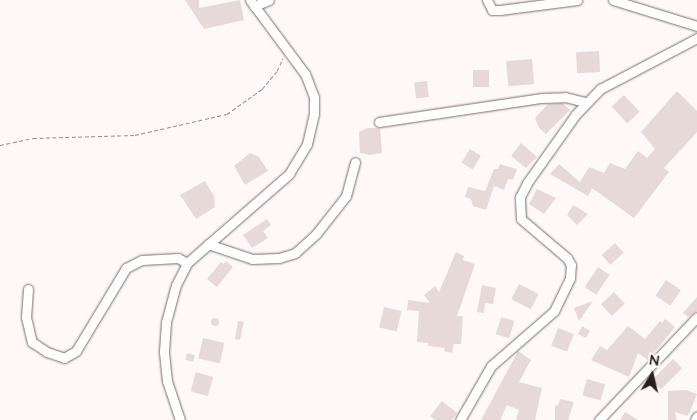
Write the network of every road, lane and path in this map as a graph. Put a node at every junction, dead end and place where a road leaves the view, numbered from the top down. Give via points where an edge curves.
1 (269, 0) edge
2 (487, 0) edge
3 (577, 0) edge
4 (613, 0) edge
5 (252, 3) edge
6 (697, 26) edge
7 (697, 38) edge
8 (285, 48) junction
9 (585, 102) junction
10 (380, 122) dead end
11 (0, 145) edge
12 (356, 162) dead end
13 (208, 244) junction
14 (187, 263) junction
15 (28, 289) dead end
16 (697, 317) edge
17 (697, 416) edge
18 (180, 420) edge
19 (460, 420) edge
20 (599, 420) edge
21 (695, 420) edge

1 - 5 street
2 - 3 street via 492,10
4 - 6 street
5 - 8 street
7 - 9 street via 672,54 615,78
8 - 11 path via 282,64 270,80 227,114 135,135 33,138
8 - 13 street via 306,74 314,97 314,114 306,144 300,159 277,186
9 - 10 street via 565,97 542,98
9 - 19 street via 527,183 518,209 528,228 567,258 570,273 566,286 554,310 540,326 491,366
12 - 13 street via 346,196 326,223 295,252 279,258 252,259
13 - 14 street
14 - 15 street via 178,258 142,260 126,268 76,351 64,358 46,352 32,342 26,317
14 - 18 street via 168,312 164,351 167,381
16 - 20 street
17 - 21 street

